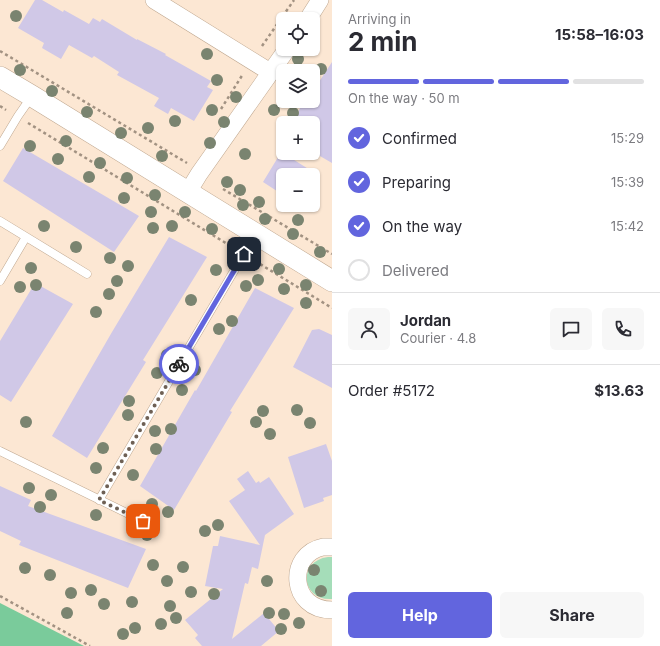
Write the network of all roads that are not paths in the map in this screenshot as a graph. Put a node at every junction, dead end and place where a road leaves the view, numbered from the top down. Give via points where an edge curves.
1 (154, 0) edge
2 (320, 0) edge
3 (312, 12) edge
4 (282, 56) edge
5 (270, 72) junction
6 (0, 77) edge
7 (32, 96) junction
8 (0, 146) edge
9 (188, 192) junction
10 (0, 221) edge
11 (254, 233) junction
12 (26, 237) junction
13 (87, 274) dead end
14 (0, 281) edge
15 (332, 281) edge
16 (0, 452) edge
17 (99, 500) junction
18 (143, 521) dead end
19 (332, 547) edge
20 (332, 610) edge

1 - 5 street
2 - 3 street
4 - 5 street
5 - 9 street
6 - 7 street
7 - 8 lane
7 - 9 street
9 - 11 street
10 - 12 lane
11 - 15 street
11 - 17 lane
12 - 13 lane
12 - 14 lane
16 - 17 lane
17 - 18 lane
19 - 20 street via 312,551 304,558 297,577 303,597 311,605

